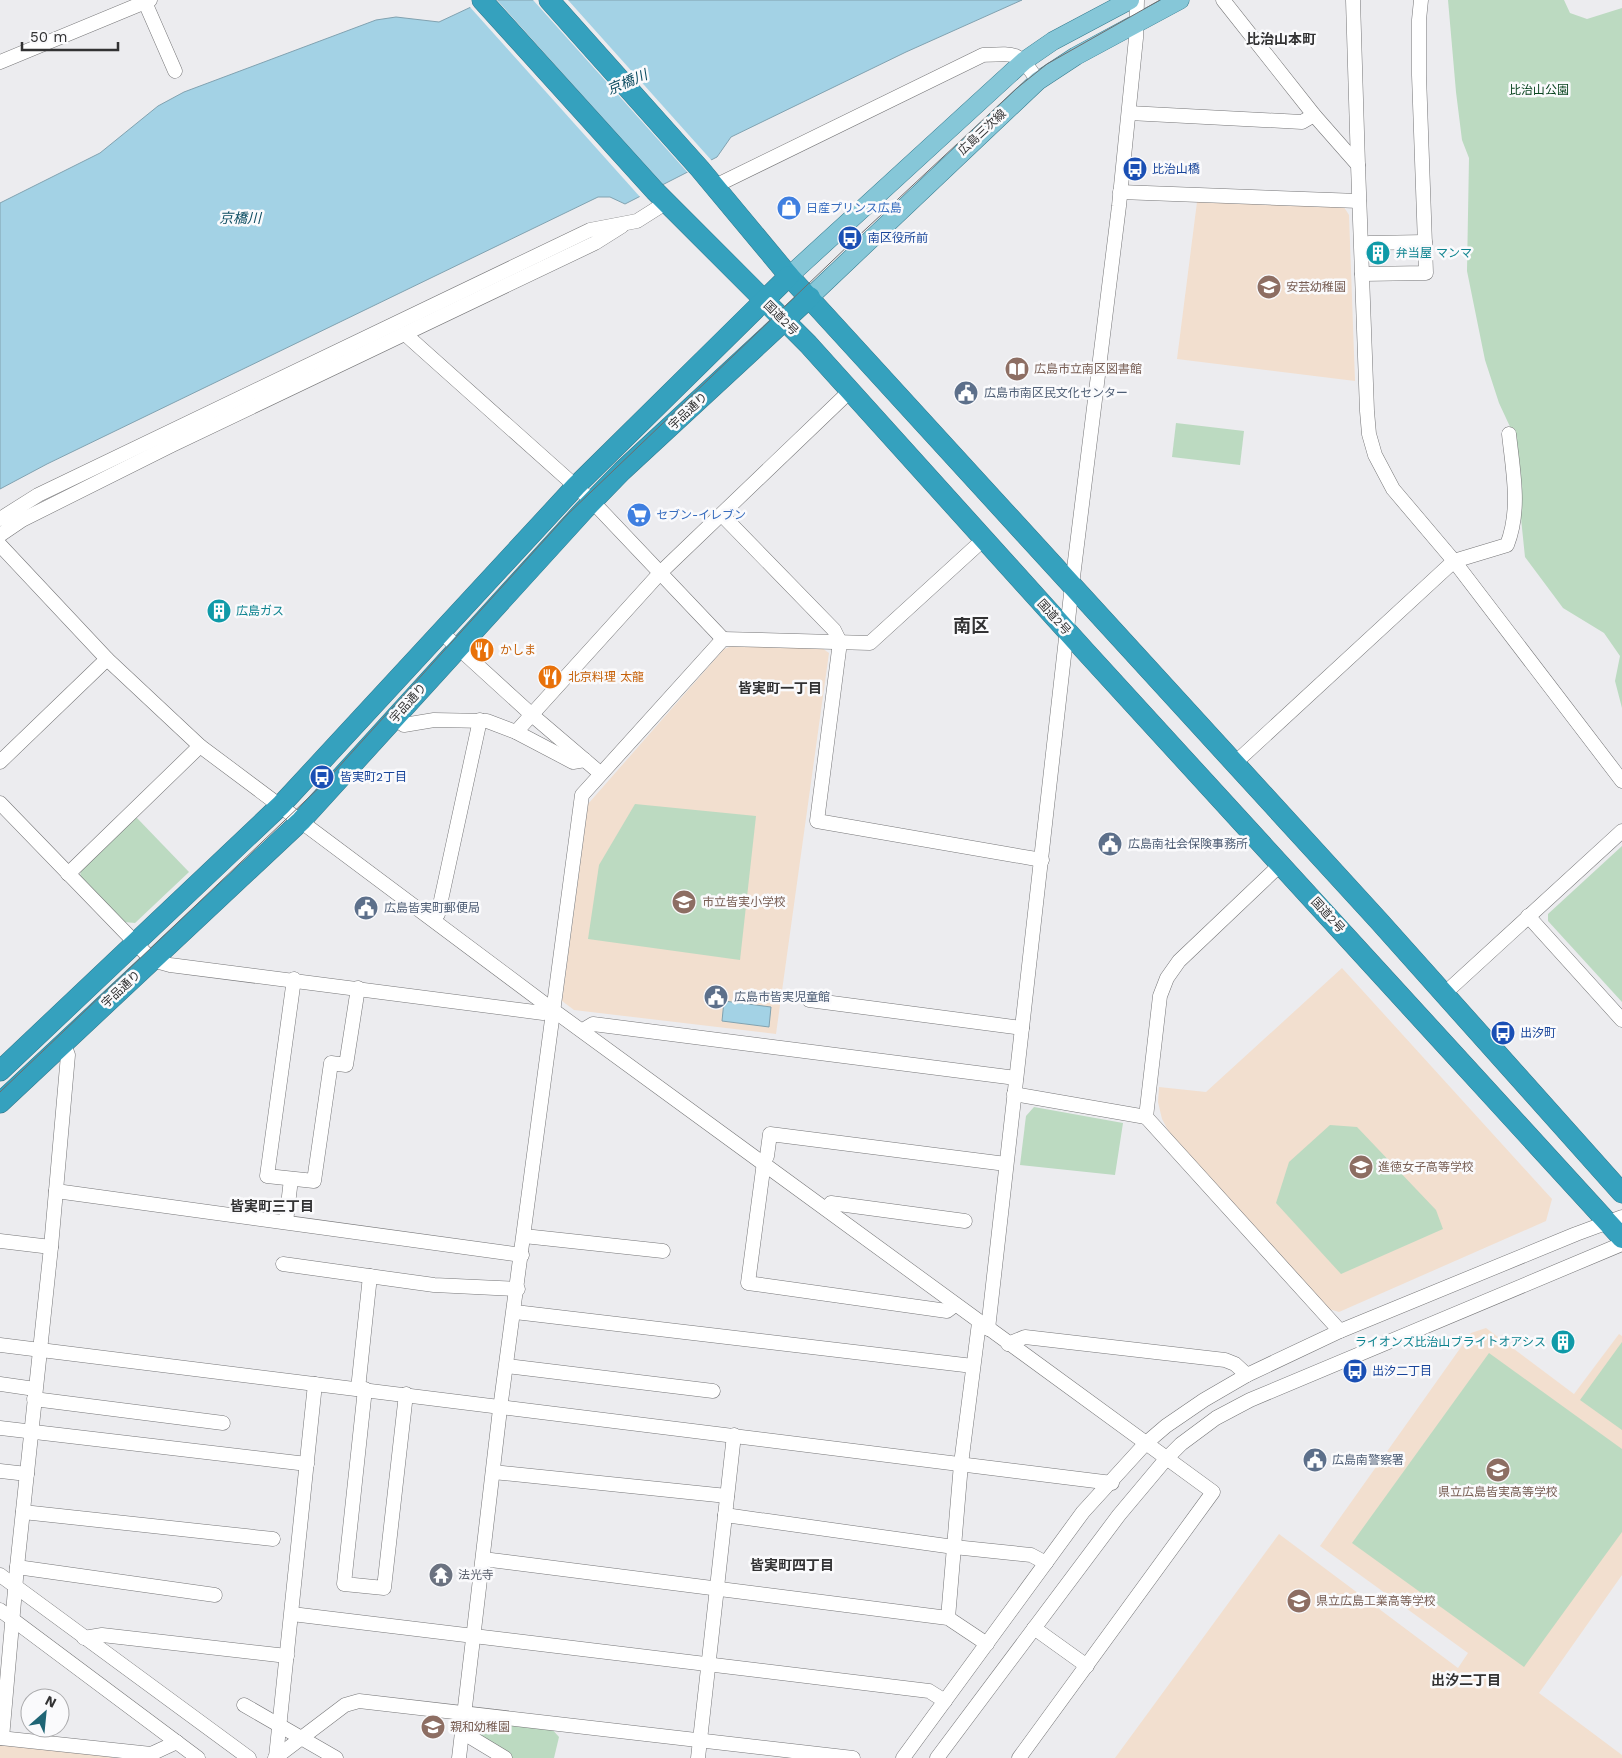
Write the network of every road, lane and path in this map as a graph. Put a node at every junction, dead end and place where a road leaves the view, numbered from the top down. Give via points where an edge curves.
1 (147, 0) edge
2 (482, 0) edge
3 (549, 0) edge
4 (1130, 0) edge
5 (1137, 0) edge
6 (1180, 0) edge
7 (1223, 0) edge
8 (1353, 0) edge
9 (1422, 0) edge
10 (1136, 24) junction
11 (1024, 61) junction
12 (0, 62) edge
13 (175, 71) dead end
14 (1038, 81) junction
15 (1129, 113) junction
16 (1314, 115) junction
17 (1358, 165) junction
18 (713, 186) junction
19 (1120, 192) junction
20 (661, 197) junction
21 (1359, 201) junction
22 (625, 224) junction
23 (1425, 242) junction
24 (1369, 244) dead end
25 (1362, 274) junction
26 (789, 276) junction
27 (810, 297) junction
28 (765, 301) junction
29 (786, 320) junction
30 (405, 334) junction
31 (850, 392) junction
32 (1509, 434) dead end
33 (576, 486) junction
34 (592, 501) junction
35 (723, 516) junction
36 (0, 519) edge
37 (0, 534) edge
38 (984, 539) junction
39 (0, 545) edge
40 (1454, 561) junction
41 (660, 573) junction
42 (1072, 585) junction
43 (1068, 631) junction
44 (441, 632) junction
45 (723, 639) junction
46 (840, 642) junction
47 (458, 647) junction
48 (107, 659) junction
49 (532, 715) junction
50 (394, 718) junction
51 (480, 720) junction
52 (516, 732) junction
53 (200, 746) junction
54 (585, 760) junction
55 (0, 762) edge
56 (1235, 763) junction
57 (600, 773) junction
58 (1622, 781) edge
59 (0, 802) edge
60 (281, 805) junction
61 (301, 821) junction
62 (1622, 832) edge
63 (1042, 860) junction
64 (1281, 864) junction
65 (68, 874) junction
66 (1528, 916) junction
67 (434, 919) junction
68 (135, 944) junction
69 (152, 960) junction
70 (294, 980) junction
71 (358, 988) junction
72 (1444, 994) junction
73 (809, 1000) dead end
74 (553, 1010) junction
75 (1622, 1020) edge
76 (1022, 1028) junction
77 (582, 1030) junction
78 (63, 1042) junction
79 (0, 1071) edge
80 (1016, 1078) junction
81 (1014, 1094) junction
82 (0, 1103) edge
83 (1146, 1117) junction
84 (764, 1162) junction
85 (1006, 1164) junction
86 (292, 1179) junction
87 (56, 1191) junction
88 (1622, 1193) edge
89 (826, 1209) junction
90 (1615, 1220) edge
91 (965, 1221) dead end
92 (286, 1222) junction
93 (524, 1236) junction
94 (1622, 1238) edge
95 (0, 1241) edge
96 (1622, 1244) edge
97 (51, 1247) junction
98 (663, 1251) dead end
99 (522, 1255) junction
100 (283, 1264) dead end
101 (370, 1276) junction
102 (518, 1289) junction
103 (955, 1305) junction
104 (515, 1312) junction
105 (983, 1326) junction
106 (1340, 1331) junction
107 (1008, 1344) junction
108 (0, 1345) edge
109 (39, 1351) junction
110 (507, 1366) junction
111 (974, 1366) junction
112 (1247, 1375) junction
113 (0, 1384) edge
114 (315, 1384) junction
115 (362, 1389) junction
116 (713, 1391) dead end
117 (35, 1394) junction
118 (406, 1394) junction
119 (500, 1409) junction
120 (223, 1423) dead end
121 (0, 1428) edge
122 (31, 1432) junction
123 (734, 1435) junction
124 (1145, 1444) junction
125 (1166, 1459) junction
126 (307, 1464) junction
127 (961, 1464) junction
128 (0, 1471) edge
129 (493, 1472) junction
130 (27, 1474) junction
131 (1112, 1482) junction
132 (727, 1496) junction
133 (23, 1512) junction
134 (725, 1515) junction
135 (273, 1539) dead end
136 (954, 1547) junction
137 (483, 1559) junction
138 (1046, 1563) junction
139 (17, 1567) junction
140 (0, 1575) edge
141 (15, 1587) junction
142 (718, 1588) junction
143 (216, 1595) dead end
144 (0, 1610) edge
145 (292, 1614) junction
146 (948, 1618) junction
147 (12, 1619) junction
148 (1034, 1628) junction
149 (473, 1634) junction
150 (84, 1638) junction
151 (987, 1644) junction
152 (287, 1656) junction
153 (709, 1665) junction
154 (1086, 1666) junction
155 (945, 1700) junction
156 (244, 1705) dead end
157 (464, 1714) junction
158 (280, 1725) junction
159 (462, 1732) junction
160 (302, 1737) junction
161 (1, 1738) edge
162 (701, 1740) junction
163 (177, 1742) junction
164 (116, 1754) edge
165 (151, 1756) edge
166 (198, 1758) edge
167 (249, 1758) edge
168 (276, 1758) edge
169 (336, 1758) edge
170 (459, 1758) edge
171 (505, 1758) edge
172 (698, 1758) edge
173 (853, 1758) edge
174 (903, 1758) edge
175 (937, 1758) edge
176 (1019, 1758) edge

1 - 12 street
1 - 13 street
2 - 20 highway, 国道2号
3 - 18 highway
4 - 11 main road, 広島三次線 via 1053,40
5 - 10 street
6 - 10 main road, 広島三次線
7 - 16 street
8 - 17 street
9 - 23 street via 1419,75
10 - 14 main road, 広島三次線 via 1076,56
10 - 15 street
11 - 14 street
11 - 18 street via 1011,53 983,55
11 - 26 main road, 広島三次線
14 - 27 main road, 広島三次線
15 - 16 street via 1302,122
15 - 19 street
16 - 17 street
17 - 21 street
18 - 26 highway
19 - 21 street
19 - 42 street
20 - 22 street via 637,221
20 - 28 highway, 国道2号
21 - 25 street
22 - 30 street via 595,244
22 - 36 street via 590,230 38,495
23 - 24 street
23 - 25 street via 1426,272
25 - 40 street via 1367,411 1375,455 1393,489
26 - 27 highway
26 - 28 highway, 宇品通り
27 - 29 highway, 宇品通り
27 - 42 highway
28 - 29 highway, 国道2号
28 - 33 highway, 宇品通り
29 - 31 highway, 国道2号
29 - 34 highway, 宇品通り
30 - 33 street
30 - 37 street via 128,467
31 - 35 street
31 - 38 highway, 国道2号
32 - 40 street via 1516,503 1514,526 1507,546
33 - 34 street
33 - 44 highway, 宇品通り
34 - 41 street
34 - 47 highway, 宇品通り
35 - 41 street
35 - 46 street via 834,630
38 - 43 highway, 国道2号
38 - 46 street via 870,643
39 - 48 street
40 - 56 street
40 - 58 street
41 - 45 street
41 - 49 street
42 - 43 street
42 - 56 highway
43 - 63 street
43 - 64 highway, 国道2号
44 - 47 street
44 - 60 highway, 宇品通り
45 - 46 street
45 - 57 street
46 - 63 street via 817,820
47 - 49 street
47 - 50 highway, 宇品通り
48 - 53 street
48 - 55 street
49 - 52 street
49 - 54 street
50 - 51 street via 404,725 434,720
50 - 61 highway, 宇品通り
51 - 52 street
51 - 67 street via 438,914
52 - 54 street via 573,762
53 - 60 street
53 - 65 street
54 - 57 street
56 - 72 highway
57 - 74 street via 582,795
59 - 65 street
60 - 61 street
60 - 68 highway, 宇品通り
61 - 67 street
61 - 69 highway, 宇品通り
62 - 66 street
63 - 76 street
64 - 83 street via 1179,960 1167,978 1160,996
64 - 90 highway, 国道2号
65 - 68 street
66 - 72 street
66 - 75 street
67 - 74 street
68 - 69 street
68 - 79 highway, 宇品通り
69 - 70 street
69 - 78 highway, 宇品通り
70 - 71 street
70 - 86 street via 268,1176
71 - 74 street via 543,1013
71 - 86 street via 346,1065 331,1063 314,1181
72 - 88 highway
73 - 76 street
74 - 77 street
74 - 93 street
76 - 80 street
77 - 80 street via 593,1024
77 - 84 street
78 - 82 highway, 宇品通り
78 - 87 street via 68,1055
80 - 81 street
81 - 83 street
81 - 85 street
83 - 106 street
84 - 85 street via 770,1134
84 - 89 street
84 - 103 street via 748,1283 947,1310
85 - 105 street
86 - 92 street
87 - 92 street
87 - 97 street
89 - 91 street via 831,1203
89 - 103 street
90 - 94 highway, 国道2号
90 - 106 street
92 - 99 street
93 - 98 street
93 - 99 street
95 - 97 street
96 - 125 street via 1250,1400 1216,1418
97 - 109 street
99 - 102 street
100 - 101 street
101 - 102 street via 434,1286
101 - 115 street
102 - 104 street
103 - 105 street
104 - 110 street
104 - 111 street
105 - 107 street
105 - 111 street
106 - 112 street
107 - 112 street via 1024,1337 1225,1360
107 - 124 street
108 - 109 street
109 - 114 street
109 - 117 street
110 - 116 street
110 - 119 street
111 - 127 street
112 - 124 street via 1204,1400
113 - 117 street
114 - 115 street
114 - 126 street
115 - 118 street
115 - 118 street via 344,1584 384,1588
117 - 120 street
117 - 122 street
118 - 119 street
119 - 123 street
119 - 129 street
121 - 122 street
122 - 126 street
122 - 130 street
123 - 127 street
123 - 132 street
124 - 125 street
124 - 131 street
125 - 148 street via 1119,1515
125 - 154 street via 1213,1492
126 - 145 street
127 - 131 street
127 - 136 street
128 - 130 street
129 - 132 street
129 - 137 street
130 - 133 street
131 - 138 street via 1083,1512
132 - 134 street
133 - 135 street
133 - 139 street
134 - 136 street
134 - 142 street
136 - 138 street via 1032,1555
136 - 146 street
137 - 142 street
137 - 149 street
138 - 151 street
139 - 141 street
139 - 143 street
140 - 141 street
141 - 147 street
141 - 150 street
142 - 146 street
142 - 153 street
144 - 147 street
145 - 149 street
145 - 152 street
146 - 151 street
147 - 161 street
147 - 163 street
148 - 154 street
148 - 175 street
149 - 153 street
149 - 157 street
150 - 152 street via 102,1635
150 - 167 street
151 - 155 street
152 - 158 street
153 - 155 street via 929,1690
153 - 162 street
154 - 176 street
155 - 174 street
156 - 158 street
157 - 159 street
157 - 160 street via 359,1701 345,1706
157 - 162 street
158 - 160 street
158 - 168 street
159 - 170 street
159 - 171 street
160 - 168 street
160 - 169 street
161 - 164 street
162 - 172 street
162 - 173 street
163 - 165 street
163 - 166 street
164 - 165 street

